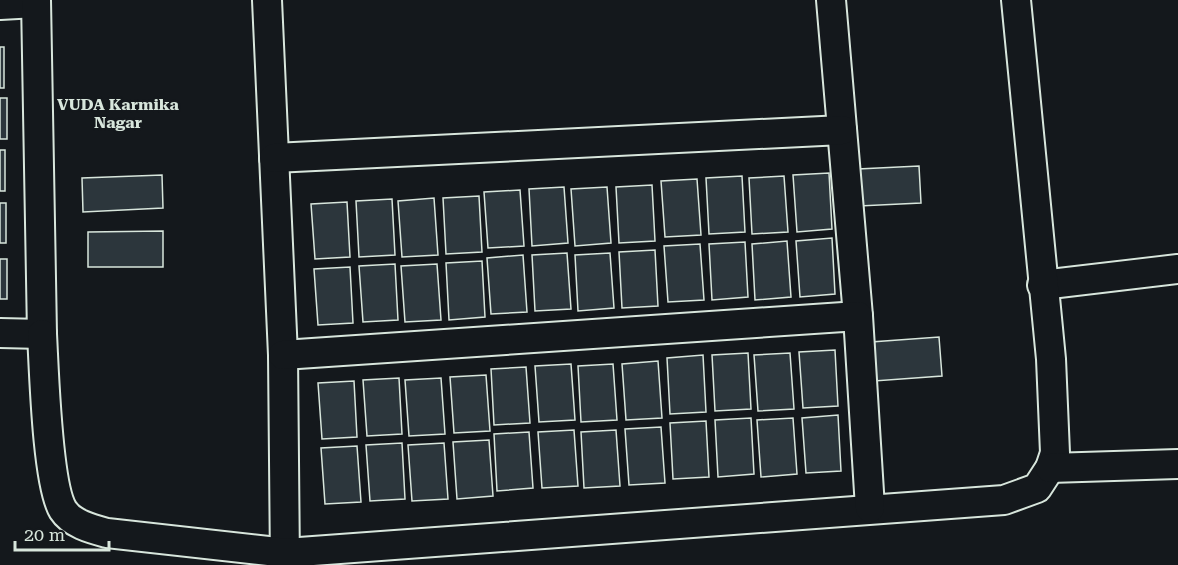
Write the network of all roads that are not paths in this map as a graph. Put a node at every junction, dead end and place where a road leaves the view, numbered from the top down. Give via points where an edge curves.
1 (267, 0) edge
2 (831, 0) edge
3 (1016, 0) edge
4 (36, 2) edge
5 (0, 5) edge
6 (842, 130) junction
7 (274, 158) junction
8 (1178, 269) edge
9 (1042, 285) junction
10 (858, 316) junction
11 (0, 333) edge
12 (42, 334) junction
13 (283, 355) junction
14 (1178, 464) edge
15 (1050, 468) junction
16 (870, 508) junction
17 (286, 559) edge

1 - 7 street
2 - 6 street
3 - 9 street
4 - 5 street
4 - 12 street
6 - 7 street
6 - 10 street
7 - 13 street
8 - 9 street
9 - 15 street via 1052,371 1055,453
10 - 13 street
10 - 16 street
11 - 12 street
12 - 17 street via 47,418 57,496 63,510 85,527 107,533
13 - 17 street
14 - 15 street
15 - 16 street via 1037,488 1022,496
16 - 17 street

